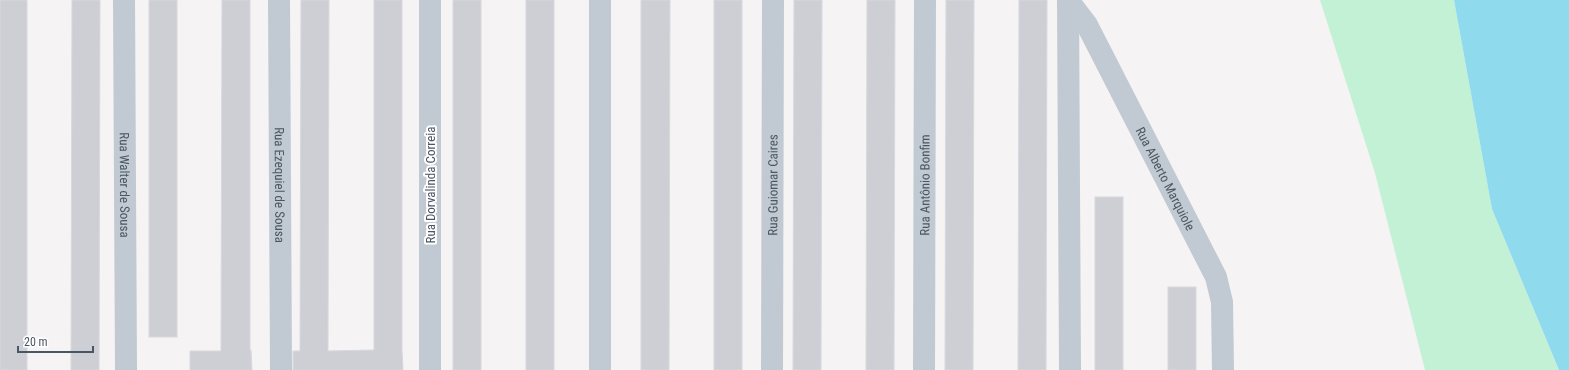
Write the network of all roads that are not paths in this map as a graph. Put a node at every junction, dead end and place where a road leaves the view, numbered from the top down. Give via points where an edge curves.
1 (124, 0) edge
2 (279, 0) edge
3 (430, 0) edge
4 (600, 0) edge
5 (773, 0) edge
6 (925, 0) edge
7 (1068, 0) edge
8 (126, 370) edge
9 (281, 370) edge
10 (430, 370) edge
11 (600, 370) edge
12 (772, 370) edge
13 (924, 370) edge
14 (1070, 370) edge
15 (1223, 370) edge

1 - 8 street, Rua Walter de Sousa
2 - 9 street, Rua Ezequiel de Sousa
3 - 10 street, Rua Dorvalinda Correia
4 - 11 street
5 - 12 street, Rua Guiomar Caires
6 - 13 street, Rua Antônio Bonfim
7 - 14 street, Rua Alberto Marquiole
7 - 15 street, Rua Alberto Marquiole via 1087,25 1216,277 1222,302

